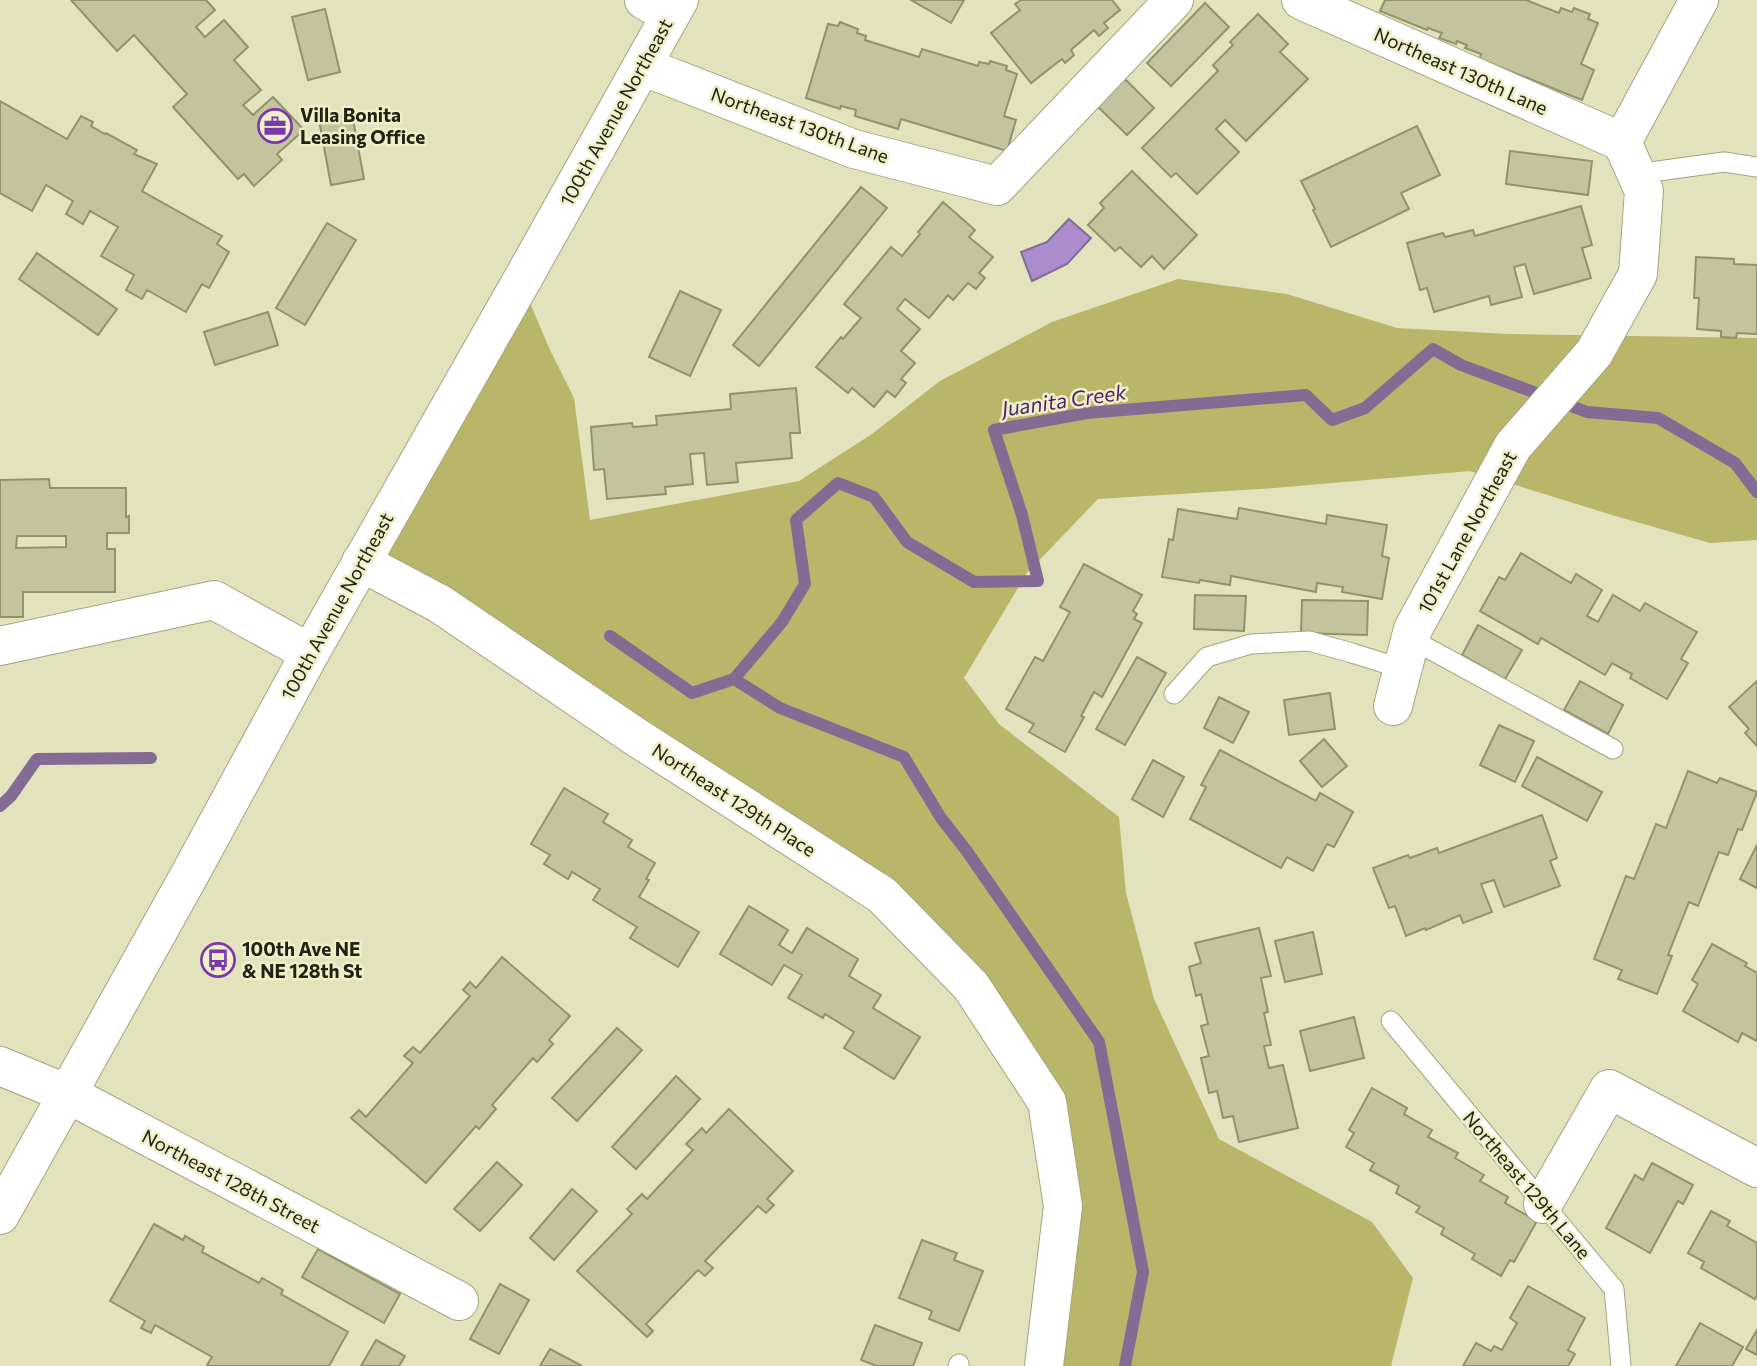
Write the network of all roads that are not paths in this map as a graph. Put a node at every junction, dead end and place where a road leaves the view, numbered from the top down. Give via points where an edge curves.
1 (1174, 0) edge
2 (1301, 0) edge
3 (1699, 0) edge
4 (664, 5) edge
5 (642, 66) junction
6 (1629, 158) junction
7 (1757, 167) edge
8 (361, 562) junction
9 (0, 646) edge
10 (310, 653) junction
11 (1407, 654) junction
12 (1174, 694) dead end
13 (1393, 706) dead end
14 (1613, 749) dead end
15 (1391, 1021) dead end
16 (0, 1066) edge
17 (68, 1094) junction
18 (1757, 1168) edge
19 (1543, 1204) junction
20 (0, 1215) edge
21 (459, 1301) dead end
22 (1044, 1366) edge
23 (1621, 1366) edge

1 - 5 street, Northeast 130th Lane via 997,186 854,149
2 - 6 street, Northeast 130th Lane
3 - 6 street
4 - 5 street, 100th Avenue Northeast
5 - 8 street, 100th Avenue Northeast
6 - 7 lane
6 - 11 street, 101st Lane Northeast via 1644,191 1638,274 1594,353 1513,446 1413,629
8 - 10 street, 100th Avenue Northeast
8 - 22 street, Northeast 129th Place via 440,604 633,735 883,895 971,986 1046,1102 1063,1206
9 - 10 street via 214,600
10 - 17 street, 100th Avenue Northeast
11 - 12 lane via 1352,653 1309,641 1251,644 1207,657
11 - 13 street, 101st Lane Northeast
11 - 14 lane
15 - 19 lane, Northeast 129th Lane
16 - 17 street, Northeast 128th Street
17 - 20 street, 100th Avenue Northeast
17 - 21 street, Northeast 128th Street
18 - 19 street via 1609,1089
19 - 23 lane, Northeast 129th Lane via 1614,1289

